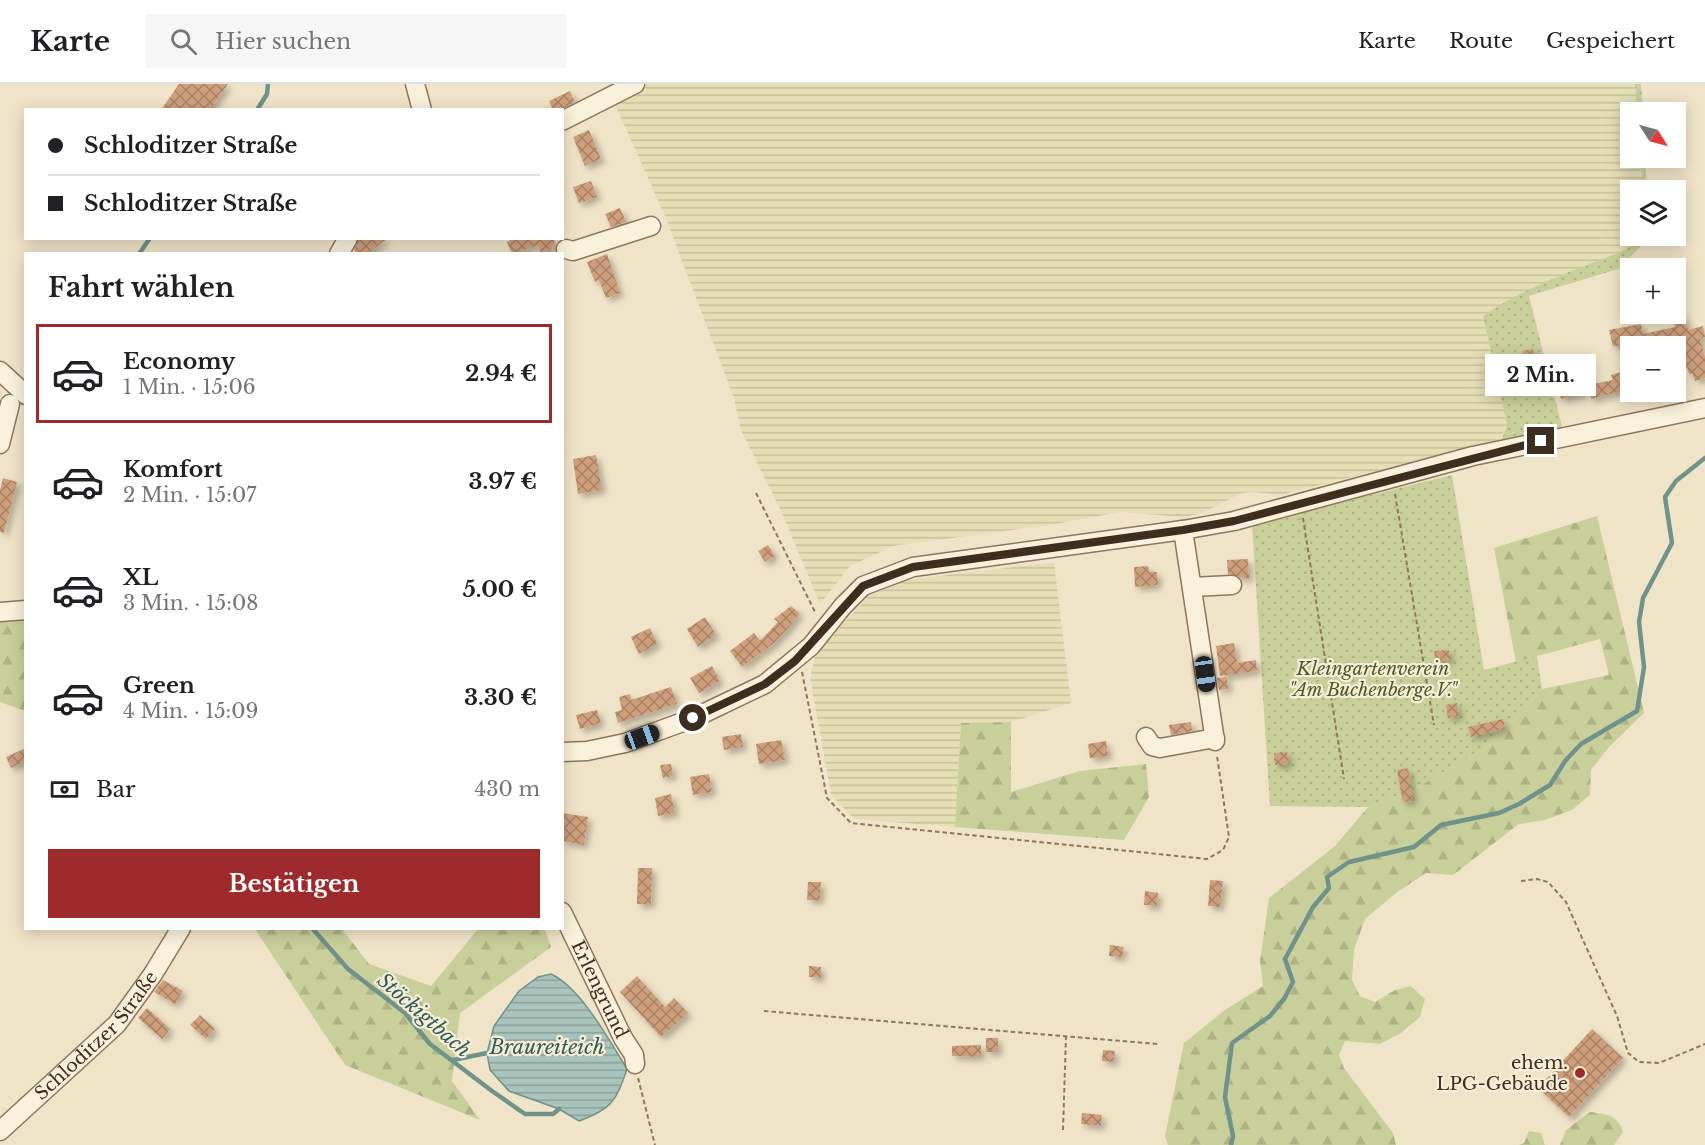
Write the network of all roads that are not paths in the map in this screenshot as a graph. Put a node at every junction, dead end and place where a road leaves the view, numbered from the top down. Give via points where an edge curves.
1 (415, 84) edge
2 (635, 84) edge
3 (421, 108) edge
4 (564, 120) edge
5 (651, 226) dead end
6 (563, 247) edge
7 (0, 371) edge
8 (15, 401) edge
9 (1705, 408) edge
10 (0, 444) edge
11 (1183, 530) junction
12 (1232, 585) dead end
13 (1192, 587) junction
14 (24, 610) edge
15 (0, 612) edge
16 (1146, 737) dead end
17 (564, 752) edge
18 (564, 916) edge
19 (180, 930) edge
20 (635, 1064) road end
21 (0, 1131) edge

1 - 3 street
2 - 4 street
5 - 6 street via 573,251
7 - 8 street
8 - 10 street
9 - 11 street via 1546,440
11 - 13 street
11 - 17 street via 913,567 863,586 795,661 765,684 693,718 625,743
12 - 13 street
13 - 16 street via 1215,740 1160,748 1152,746
14 - 15 street
18 - 20 street, Erlengrund
19 - 21 street, Schloditzer Straße via 117,1024

